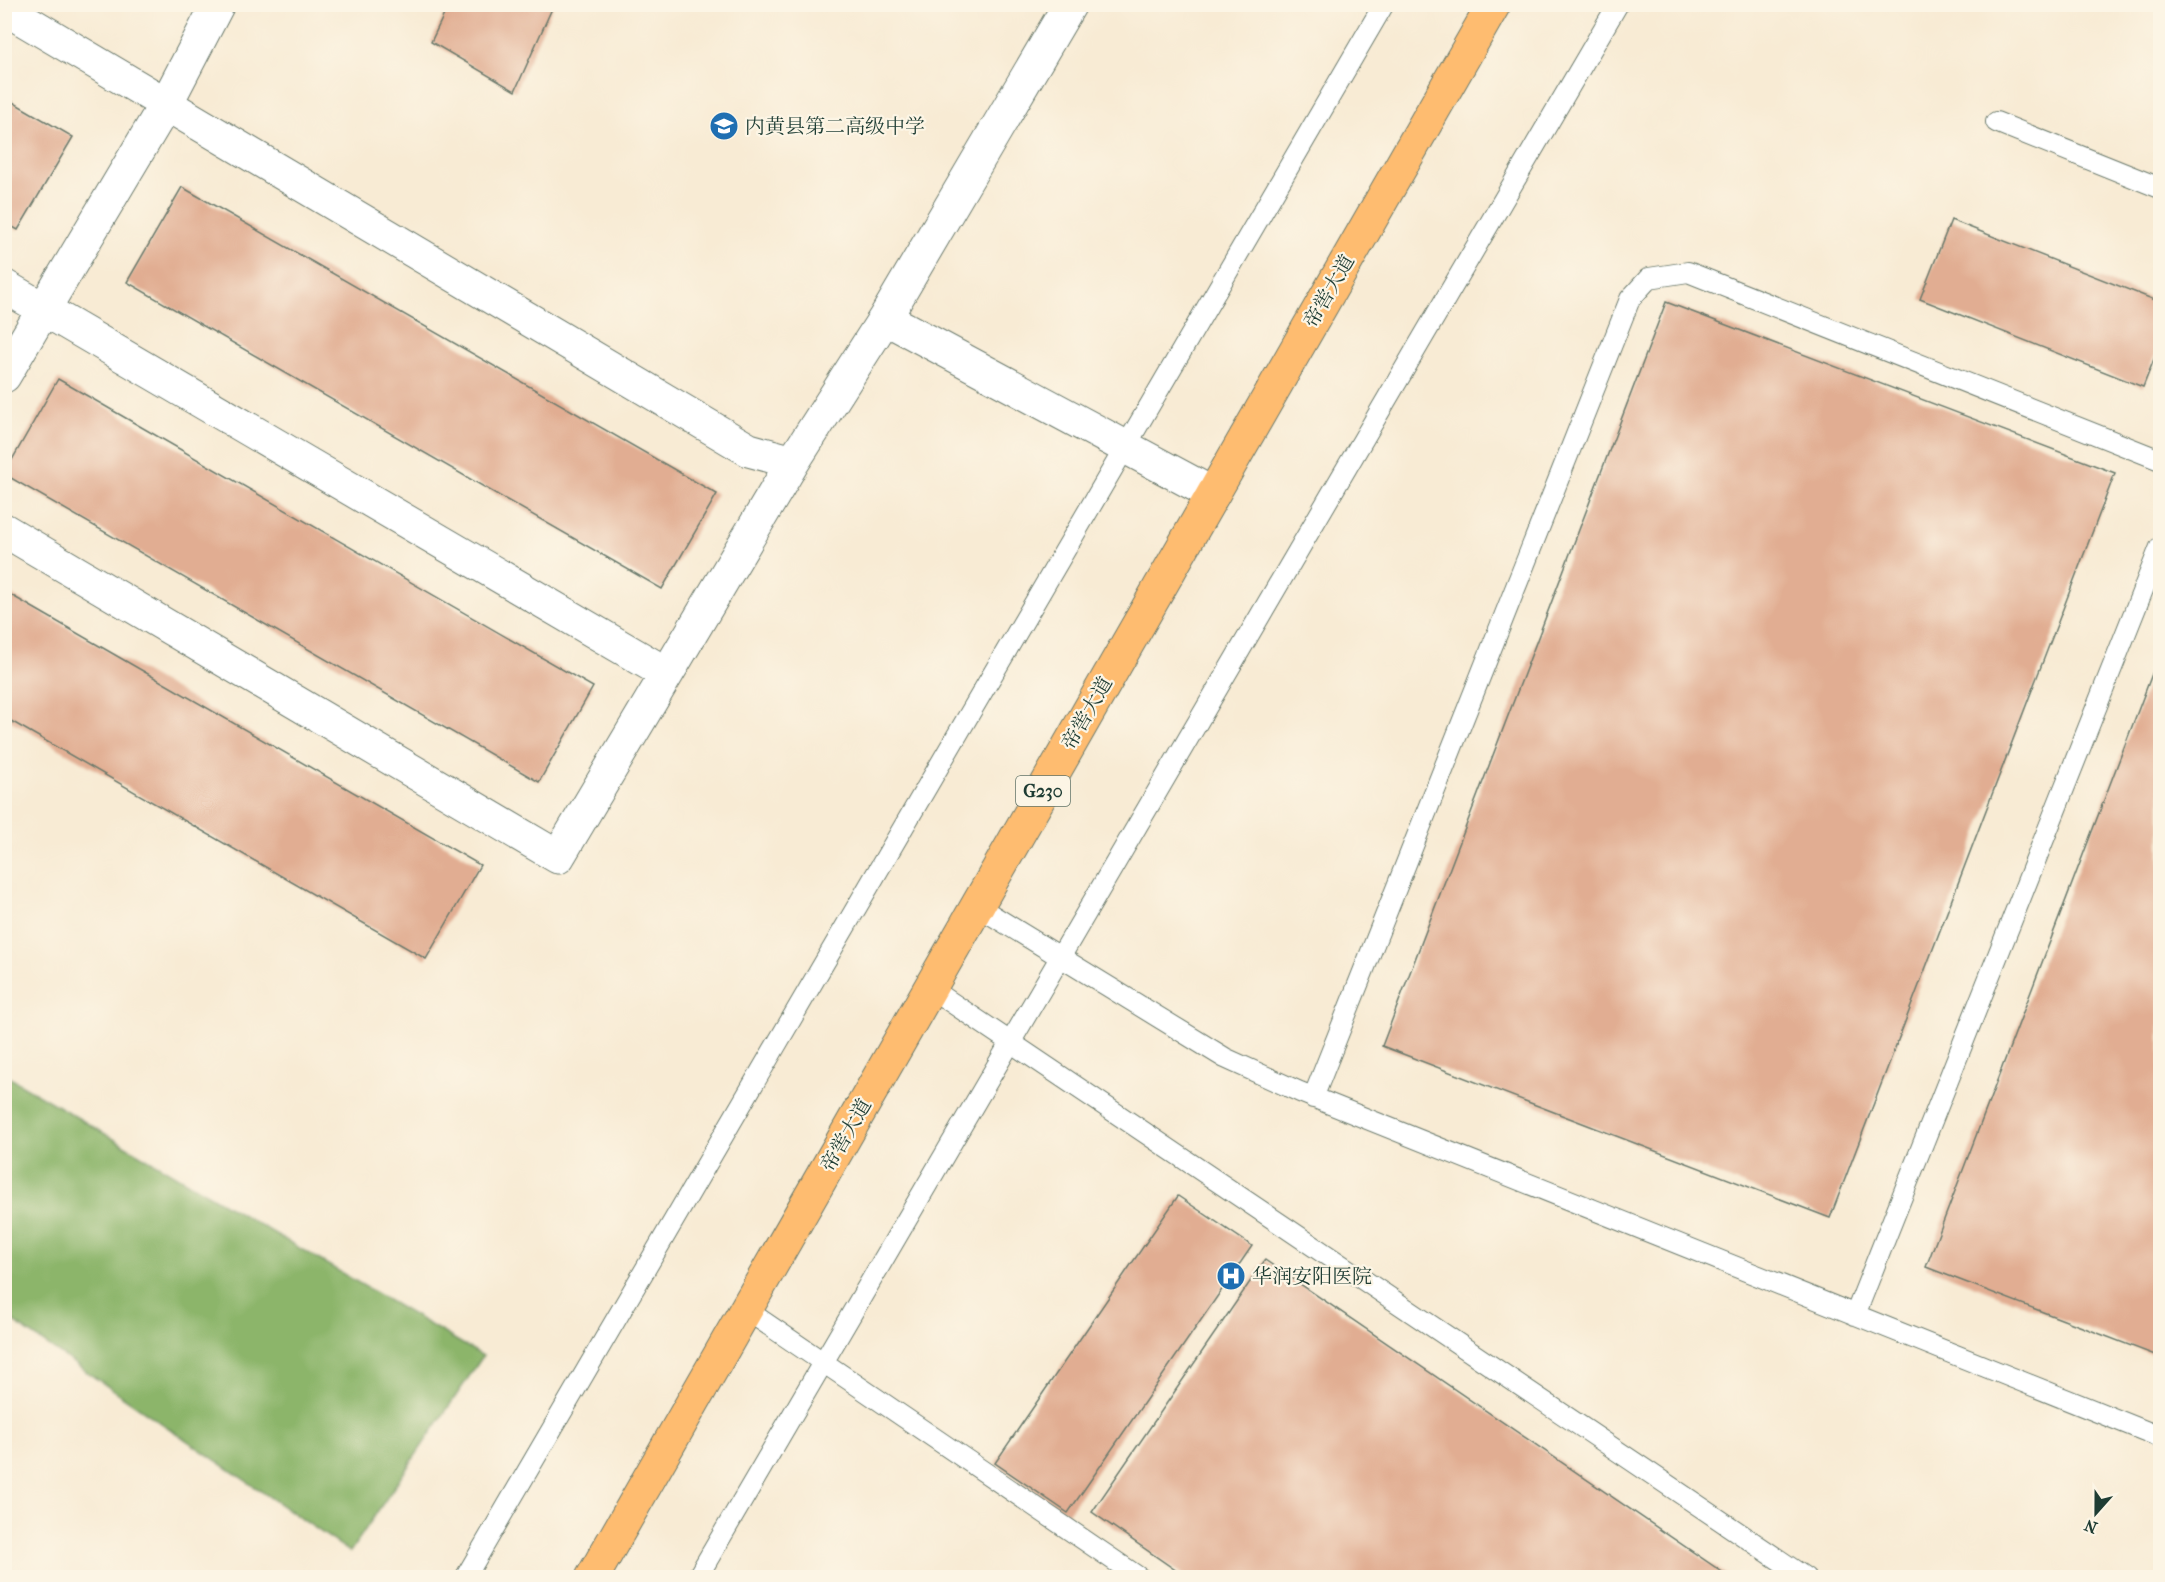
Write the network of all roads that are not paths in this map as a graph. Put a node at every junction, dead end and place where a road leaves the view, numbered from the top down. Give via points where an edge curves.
1 (218, 4) edge
2 (1070, 4) edge
3 (1384, 4) edge
4 (1494, 4) edge
5 (1618, 4) edge
6 (4, 8) edge
7 (166, 104) junction
8 (1996, 122) dead end
9 (2160, 188) edge
10 (4, 286) edge
11 (44, 309) junction
12 (885, 318) junction
13 (4, 376) edge
14 (1126, 447) junction
15 (2160, 460) edge
16 (793, 462) junction
17 (1213, 494) junction
18 (4, 530) edge
19 (2160, 547) edge
20 (667, 674) junction
21 (977, 906) junction
22 (1060, 957) junction
23 (930, 988) junction
24 (1010, 1042) junction
25 (1313, 1098) junction
26 (746, 1309) junction
27 (1855, 1315) junction
28 (823, 1362) junction
29 (2160, 1437) edge
30 (465, 1578) edge
31 (592, 1578) edge
32 (697, 1578) edge
33 (1140, 1578) edge
34 (1806, 1578) edge

1 - 7 street
2 - 12 street
3 - 14 lane
4 - 17 highway, 帝喾大道 / G230
5 - 22 lane
6 - 7 street
7 - 11 street
7 - 16 street via 749,450
8 - 9 lane
10 - 11 street
11 - 13 street
11 - 20 street
12 - 14 street
12 - 16 street
14 - 17 street
14 - 30 lane
15 - 25 lane via 1688,272 1649,278 1630,299
16 - 20 street
17 - 21 highway, 帝喾大道 / G230
18 - 20 street via 558,857
19 - 27 lane
21 - 22 lane
21 - 23 highway, 帝喾大道 / G230
22 - 24 lane
22 - 25 lane via 1225,1058
23 - 24 lane
23 - 26 highway, 帝喾大道 / G230
24 - 28 lane
24 - 34 lane
25 - 27 lane
26 - 28 lane
26 - 31 highway, 帝喾大道 / G230
27 - 29 lane
28 - 32 lane
28 - 33 lane

